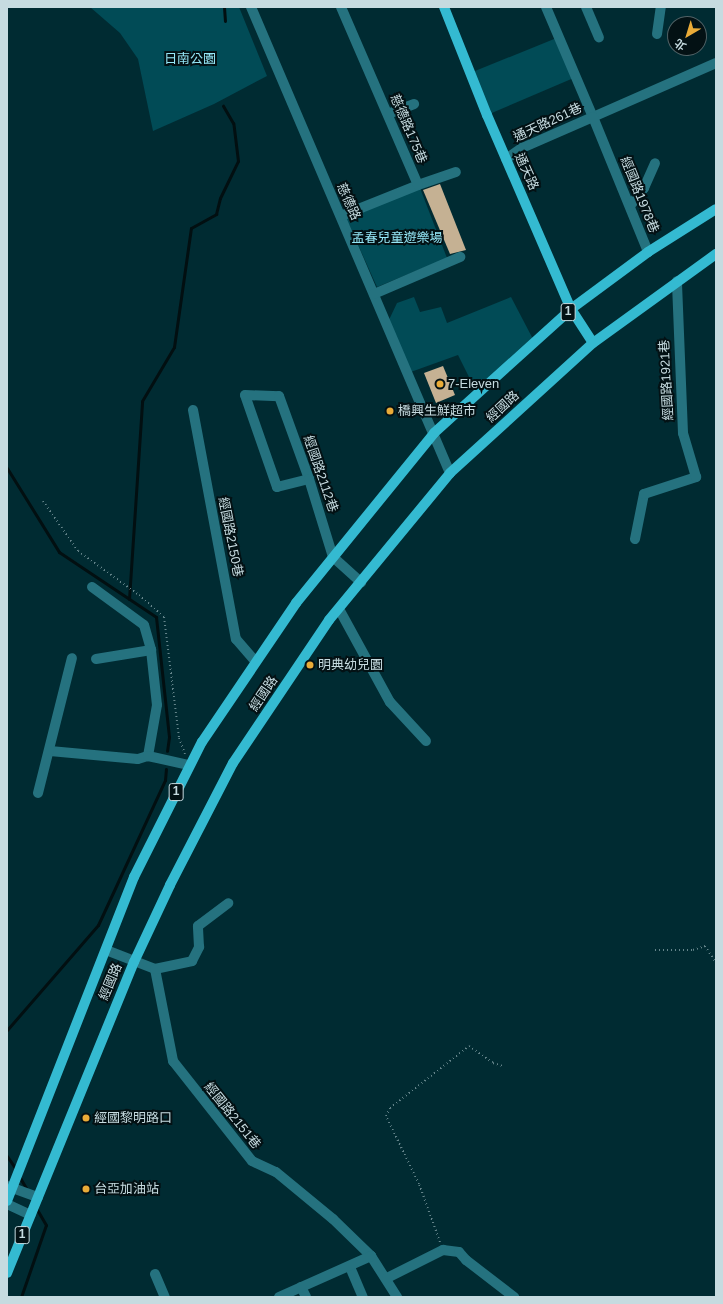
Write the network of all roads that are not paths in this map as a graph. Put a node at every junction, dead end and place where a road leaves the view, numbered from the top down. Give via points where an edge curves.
1 (341, 7) edge
2 (444, 7) edge
3 (546, 7) edge
4 (586, 7) edge
5 (661, 7) edge
6 (253, 8) edge
7 (656, 34) dead end
8 (599, 37) dead end
9 (716, 63) edge
10 (414, 104) dead end
11 (388, 114) junction
12 (593, 117) junction
13 (606, 148) joint
14 (506, 159) junction
15 (655, 164) dead end
16 (456, 172) dead end
17 (418, 185) junction
18 (630, 206) junction
19 (716, 209) edge
20 (341, 216) junction
21 (648, 252) junction
22 (716, 254) edge
23 (460, 257) dead end
24 (677, 281) junction
25 (374, 294) junction
26 (571, 309) junction
27 (593, 343) junction
28 (193, 410) dead end
29 (434, 433) junction
30 (450, 473) junction
31 (309, 479) junction
32 (635, 538) dead end
33 (334, 557) junction
34 (361, 582) junction
35 (92, 587) dead end
36 (338, 609) junction
37 (151, 650) junction
38 (72, 658) dead end
39 (96, 659) dead end
40 (256, 662) junction
41 (426, 741) dead end
42 (50, 751) junction
43 (148, 756) junction
44 (189, 765) junction
45 (38, 793) dead end
46 (228, 903) dead end
47 (106, 950) junction
48 (134, 962) junction
49 (155, 969) junction
50 (10, 1186) edge
51 (38, 1197) junction
52 (7, 1201) edge
53 (7, 1204) edge
54 (30, 1215) junction
55 (371, 1256) junction
56 (350, 1267) junction
57 (7, 1274) edge
58 (155, 1274) dead end
59 (387, 1278) junction
60 (301, 1287) junction
61 (165, 1297) edge
62 (279, 1297) edge
63 (306, 1297) edge
64 (363, 1297) edge
65 (397, 1297) edge
66 (514, 1297) edge

1 - 11 street, 慈德路175巷
2 - 14 main road, 通天路
3 - 12 street
4 - 8 street
5 - 7 street
6 - 20 street, 慈德路
9 - 12 street
10 - 11 street
11 - 17 street, 慈德路175巷
12 - 13 street, 通天路261巷
12 - 14 street, 通天路261巷 via 522,148
13 - 18 street, 經國路1978巷
14 - 26 main road, 通天路
15 - 18 street via 644,188
16 - 17 street
17 - 20 street, 慈德路175巷
18 - 21 street, 經國路1978巷
19 - 21 main road, 經國路 / 1
20 - 25 street, 慈德路
21 - 26 main road, 經國路 / 1
22 - 24 main road, 經國路 / 1
23 - 25 street
24 - 27 main road, 經國路 / 1
24 - 32 street, 經國路1921巷 via 683,433 696,477 644,494
25 - 29 street, 慈德路
26 - 27 main road, 通天路
26 - 29 main road, 經國路 / 1
27 - 30 main road, 經國路 / 1
28 - 40 street, 經國路2150巷 via 236,639
29 - 30 street, 慈德路
29 - 33 main road, 經國路 / 1
30 - 34 main road, 經國路 / 1
31 - 31 street, 經國路2112巷 via 277,487 245,395 279,396
31 - 33 street, 經國路2112巷
33 - 34 street, 經國路2112巷
33 - 40 main road, 經國路 / 1 via 296,604
34 - 36 main road, 經國路 / 1
35 - 37 street via 144,626
36 - 41 street via 390,702
36 - 48 main road, 經國路 / 1 via 233,762
37 - 39 street
37 - 43 street via 157,705
38 - 42 street
40 - 44 main road, 經國路 / 1
42 - 43 street via 138,759
42 - 45 street
43 - 44 street
44 - 47 main road, 經國路 / 1 via 134,877
46 - 49 street via 198,926 199,947 192,961
47 - 48 street
47 - 50 main road, 經國路 / 1
48 - 49 street
48 - 51 main road, 經國路 / 1
49 - 55 street, 經國路2151巷 via 173,1061 208,1109 252,1161 276,1172 333,1219
50 - 51 street
50 - 52 main road, 經國路 / 1
51 - 54 main road, 經國路 / 1
53 - 54 street
54 - 57 main road, 經國路 / 1
55 - 56 street
55 - 59 street, 經國路2151巷
56 - 60 street
56 - 64 street
58 - 61 street
59 - 65 street, 經國路2151巷
59 - 66 street via 443,1250 459,1252
60 - 62 street
60 - 63 street

